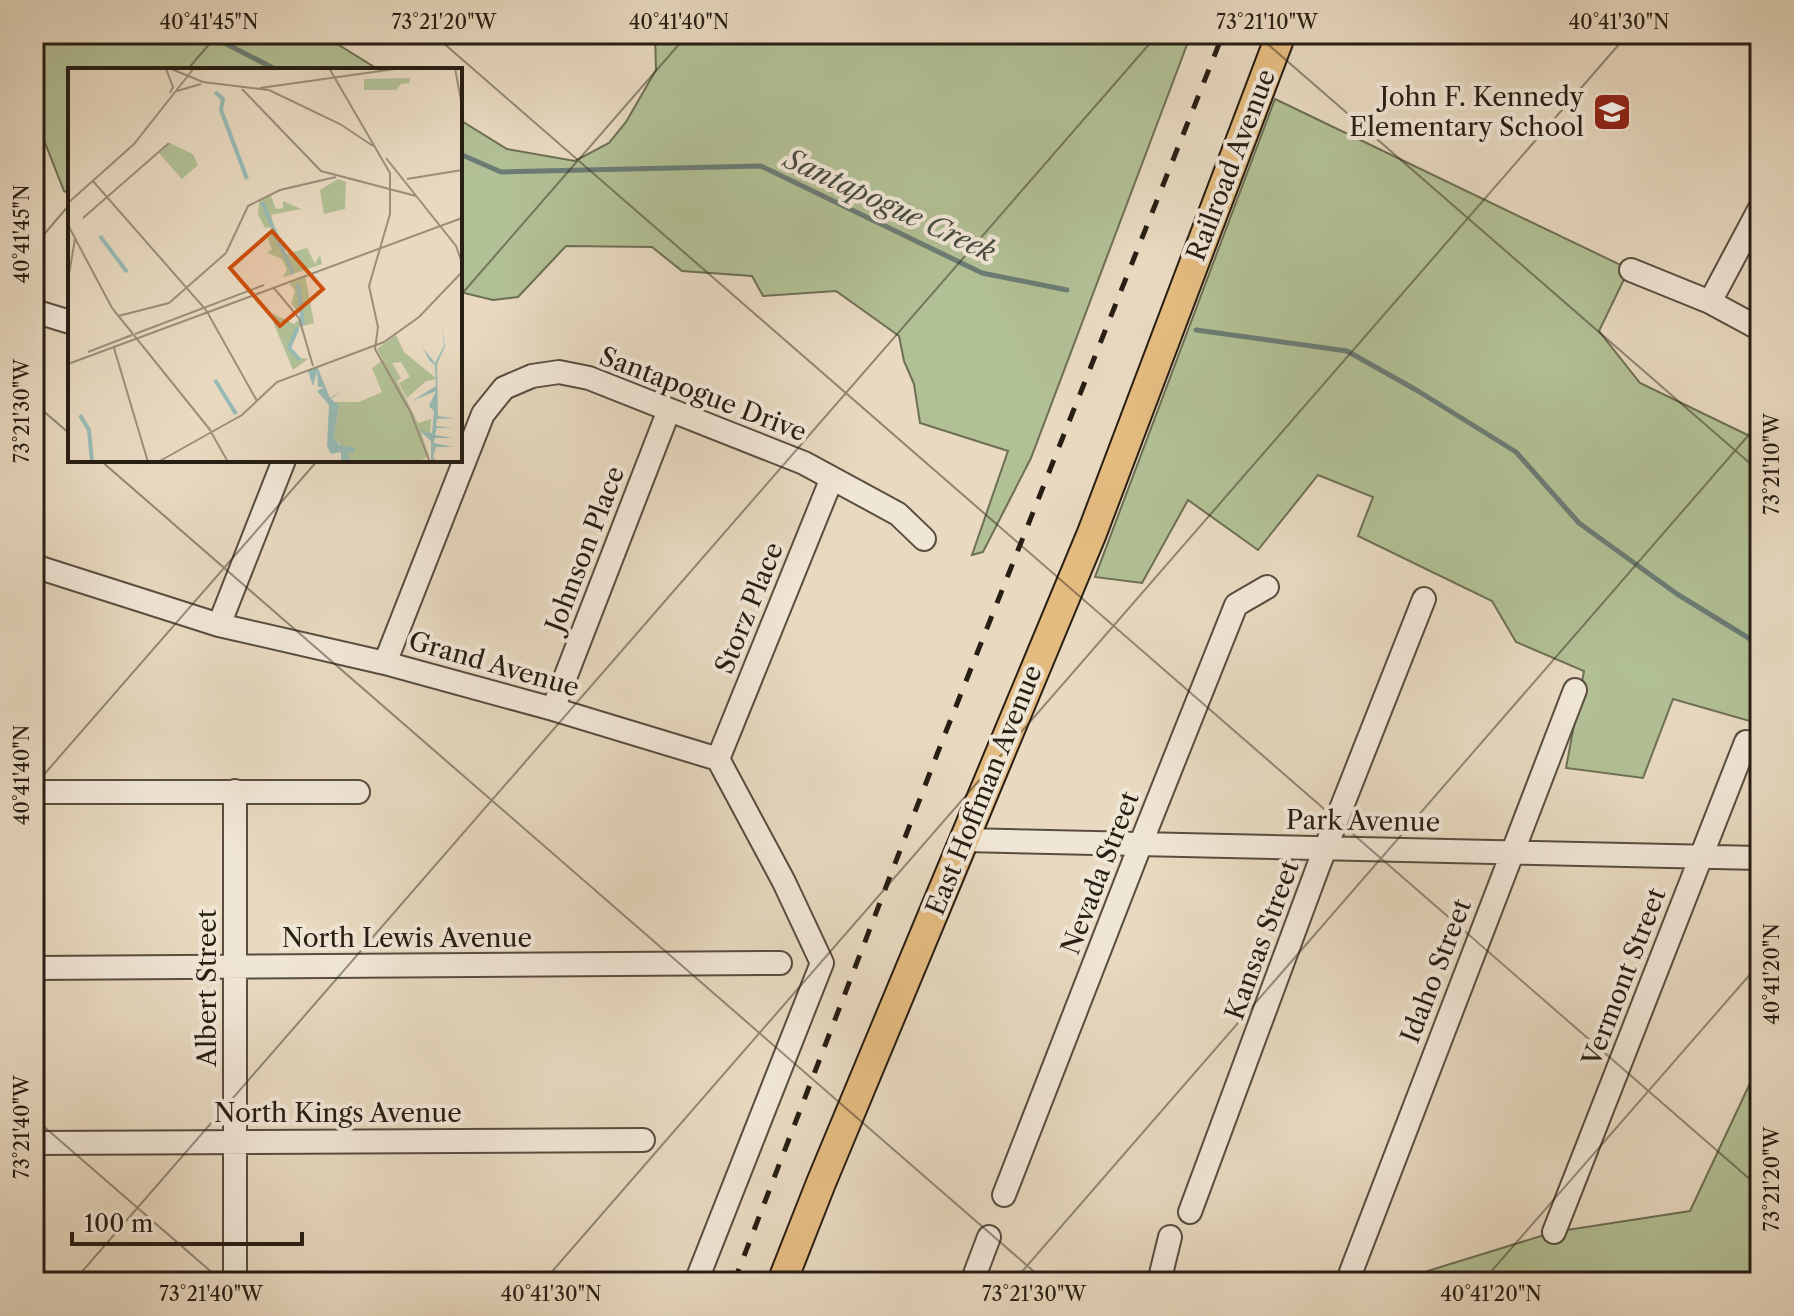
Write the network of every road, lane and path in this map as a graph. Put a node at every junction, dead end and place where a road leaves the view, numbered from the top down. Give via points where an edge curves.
1 (1281, 34) edge
2 (1760, 208) edge
3 (1631, 270) dead end
4 (1181, 297) joint
5 (1710, 302) junction
6 (34, 311) edge
7 (68, 321) edge
8 (1760, 329) edge
9 (669, 410) junction
10 (283, 462) edge
11 (832, 478) junction
12 (924, 539) dead end
13 (34, 566) edge
14 (1267, 587) dead end
15 (1424, 599) dead end
16 (219, 625) junction
17 (385, 663) junction
18 (1575, 690) dead end
19 (553, 709) junction
20 (1746, 742) dead end
21 (718, 759) junction
22 (235, 791) junction
23 (34, 792) edge
24 (358, 792) dead end
25 (964, 840) junction
26 (1140, 844) junction
27 (1326, 849) junction
28 (1511, 853) junction
29 (1701, 856) junction
30 (1760, 858) edge
31 (780, 963) dead end
32 (236, 967) junction
33 (34, 968) edge
34 (643, 1140) dead end
35 (235, 1142) junction
36 (34, 1143) edge
37 (1004, 1195) dead end
38 (1190, 1212) dead end
39 (1554, 1232) dead end
40 (989, 1237) dead end
41 (1170, 1237) dead end
42 (1351, 1272) dead end
43 (235, 1282) edge
44 (696, 1282) edge
45 (782, 1282) edge
46 (972, 1282) edge
47 (1159, 1282) edge

1 - 4 main road, Railroad Avenue
2 - 5 street
3 - 5 street
4 - 25 main road, East Hoffman Avenue via 1092,533
5 - 8 street
6 - 7 street
9 - 11 street, Santapogue Drive
9 - 17 street, Santapogue Drive via 589,378 559,372 504,388 483,414
9 - 19 street, Johnson Place
10 - 16 street
11 - 12 street, Santapogue Drive via 898,514
11 - 21 street, Storz Place
13 - 16 street, Grand Avenue
14 - 26 street, Nevada Street via 1236,605
15 - 27 street, Kansas Street
16 - 17 street, Grand Avenue
17 - 19 street, Grand Avenue
18 - 28 street, Idaho Street
19 - 21 street, Grand Avenue
20 - 29 street, Vermont Street
21 - 44 street via 822,963
22 - 23 street
22 - 24 street
22 - 32 street, Albert Street
25 - 26 street, Park Avenue
25 - 45 main road, East Hoffman Avenue
26 - 27 street, Park Avenue
26 - 37 street, Nevada Street
27 - 28 street, Park Avenue
27 - 38 street, Kansas Street
28 - 29 street, Park Avenue
28 - 42 street, Idaho Street
29 - 30 street, Park Avenue
29 - 39 street, Vermont Street
31 - 32 street, North Lewis Avenue
32 - 33 street, North Lewis Avenue
32 - 35 street, Albert Street
34 - 35 street, North Kings Avenue
35 - 36 street, North Kings Avenue
35 - 43 street, Albert Street
40 - 46 street
41 - 47 street

